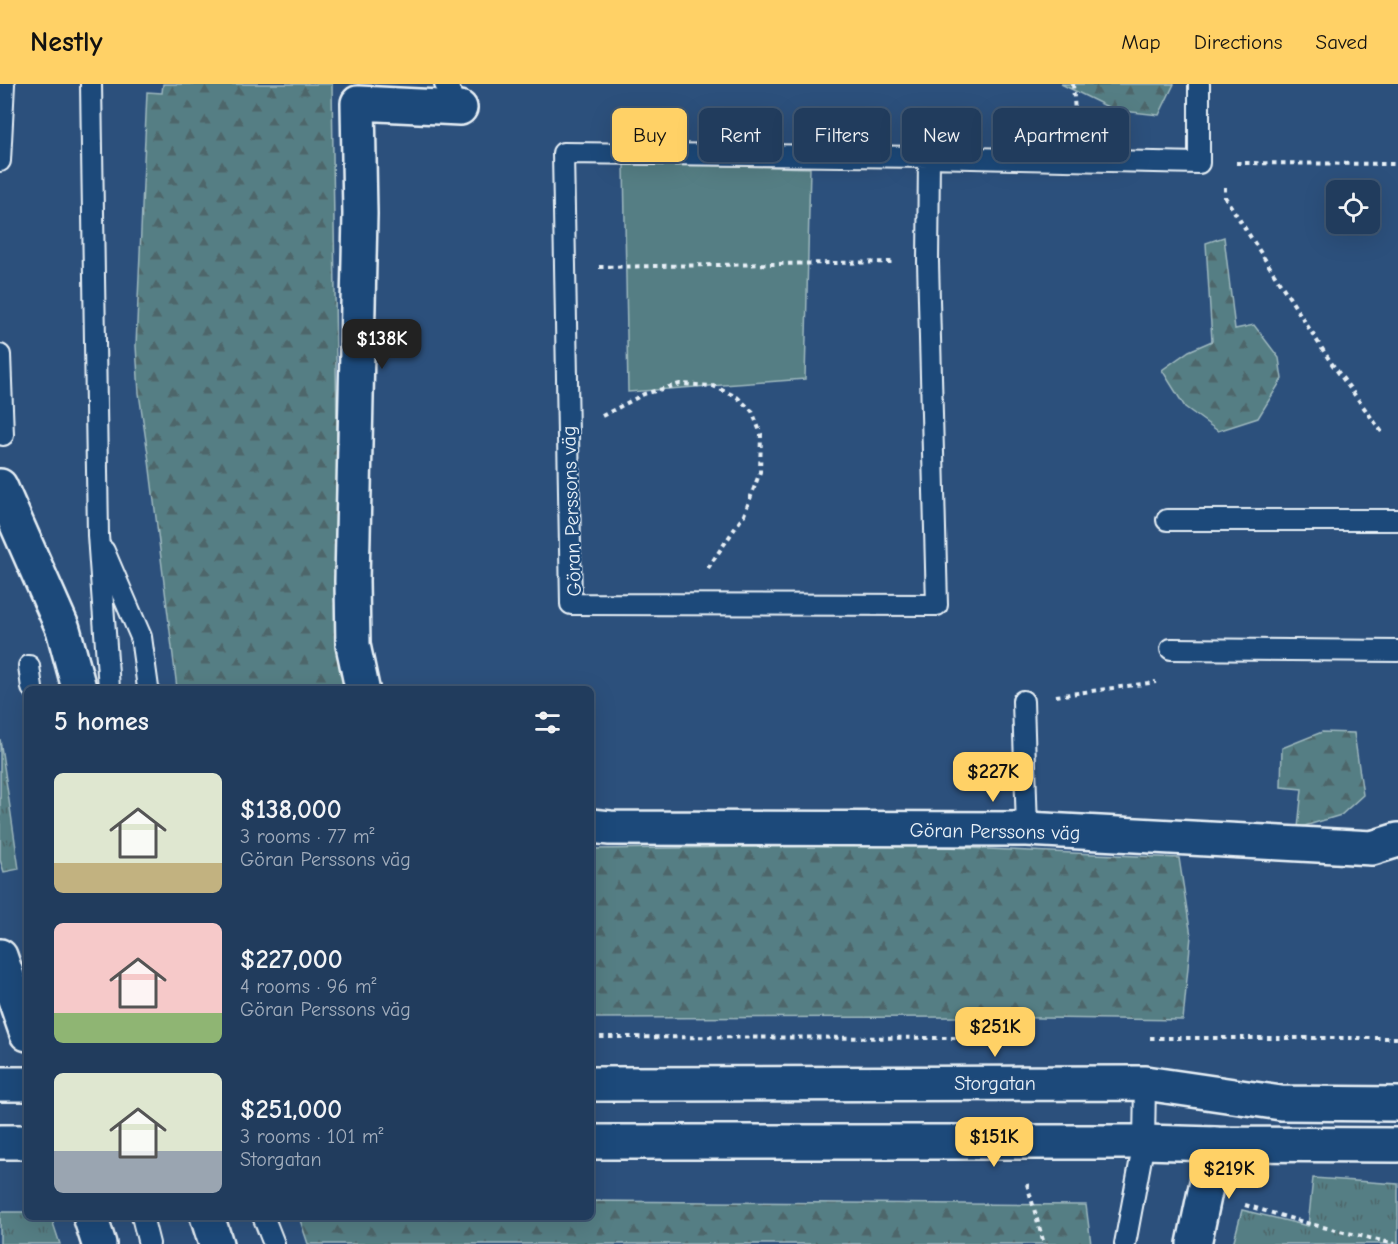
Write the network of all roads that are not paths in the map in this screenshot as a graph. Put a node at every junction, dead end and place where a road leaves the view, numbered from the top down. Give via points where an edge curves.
1 (4, 84) edge
2 (91, 84) edge
3 (1199, 84) edge
4 (453, 96) edge
5 (929, 157) joint
6 (981, 158) edge
7 (0, 161) edge
8 (0, 356) edge
9 (3, 435) dead end
10 (0, 486) edge
11 (1167, 520) dead end
12 (1398, 520) edge
13 (98, 535) junction
14 (1171, 649) road end
15 (1398, 651) edge
16 (29, 666) dead end
17 (32, 686) edge
18 (78, 686) edge
19 (109, 686) edge
20 (148, 686) edge
21 (362, 686) edge
22 (1023, 701) road end
23 (594, 826) edge
24 (1027, 829) junction
25 (1398, 840) edge
26 (0, 956) edge
27 (24, 1025) edge
28 (1145, 1083) junction
29 (0, 1084) edge
30 (24, 1084) edge
31 (594, 1084) edge
32 (1398, 1104) edge
33 (0, 1142) edge
34 (24, 1142) edge
35 (594, 1142) edge
36 (1144, 1142) junction
37 (1215, 1144) junction
38 (1398, 1145) edge
39 (91, 1220) edge
40 (143, 1220) edge
41 (208, 1220) edge
42 (262, 1220) edge
43 (263, 1220) edge
44 (99, 1244) edge
45 (149, 1244) edge
46 (216, 1244) edge
47 (265, 1244) edge
48 (274, 1244) edge
49 (1125, 1244) edge
50 (1194, 1244) edge

1 - 7 lane
2 - 13 lane
3 - 6 lane, Göran Perssons väg via 1199,163
4 - 21 street via 358,103 352,581 353,645
5 - 5 lane, Göran Perssons väg via 563,153 571,604 937,605
8 - 9 lane
10 - 18 street via 63,628
11 - 12 lane
13 - 19 lane
13 - 20 lane via 141,637
14 - 15 lane
16 - 17 lane
22 - 24 lane
23 - 24 street, Göran Perssons väg
24 - 25 street, Göran Perssons väg via 1372,848
26 - 27 street
28 - 31 street, Storgatan
28 - 32 street, Storgatan via 1281,1103
28 - 36 lane
29 - 30 street
33 - 34 street
35 - 36 street
36 - 37 street
36 - 49 lane
37 - 38 street
37 - 50 street
39 - 44 street
40 - 45 lane
41 - 46 street
42 - 47 lane
43 - 48 lane

